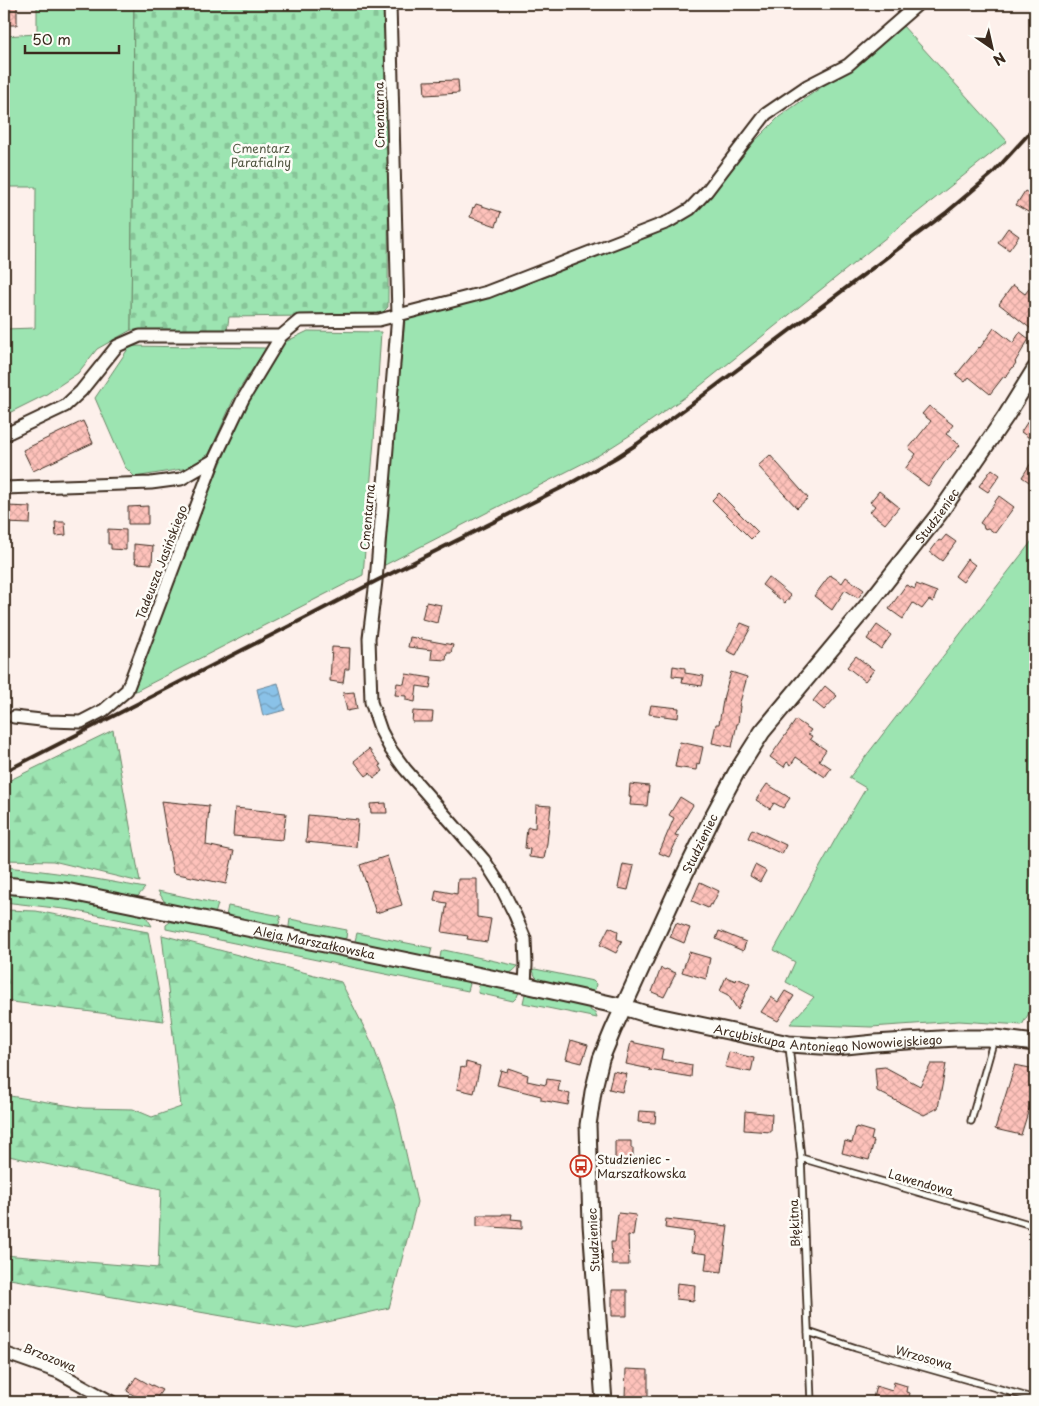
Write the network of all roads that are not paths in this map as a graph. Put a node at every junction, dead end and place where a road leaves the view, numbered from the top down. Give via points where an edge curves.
1 (390, 4) edge
2 (918, 4) edge
3 (398, 316) junction
4 (281, 336) junction
5 (1035, 369) edge
6 (4, 435) edge
7 (214, 460) junction
8 (4, 488) edge
9 (14, 716) dead end
10 (4, 885) edge
11 (524, 985) junction
12 (624, 1007) junction
13 (994, 1038) junction
14 (1035, 1043) edge
15 (789, 1044) junction
16 (971, 1121) dead end
17 (801, 1158) junction
18 (1035, 1226) edge
19 (808, 1332) junction
20 (4, 1353) edge
21 (1035, 1399) edge
22 (112, 1402) edge
23 (604, 1402) edge
24 (811, 1402) edge

1 - 3 street, Cmentarna
2 - 3 street via 848,64 807,86 766,114 707,191 676,218 487,292
3 - 4 street via 379,320 299,321
3 - 11 street, Cmentarna via 369,638 371,702 380,731 391,750 484,860 500,885 525,939
4 - 6 street via 140,336 117,346 82,391 65,406
4 - 7 street, Tadeusza Jasińskiego via 243,399
5 - 12 main road, Studzieniec via 939,514 762,732 736,773 680,883
7 - 8 street via 181,478
7 - 9 street, Tadeusza Jasińskiego via 128,690 104,710 81,722
10 - 11 main road, Aleja Marszałkowska via 66,891
11 - 12 main road, Aleja Marszałkowska
12 - 15 main road, Arcybiskupa Antoniego Nowowiejskiego
12 - 23 main road, Studzieniec via 601,1059 588,1125 591,1224
13 - 14 main road, Arcybiskupa Antoniego Nowowiejskiego
13 - 15 main road, Arcybiskupa Antoniego Nowowiejskiego via 836,1046
13 - 16 lane
15 - 17 lane, Błękitna
17 - 18 lane, Lawendowa
17 - 19 lane, Błękitna
19 - 21 lane, Wrzosowa
19 - 24 lane, Błękitna
20 - 22 street, Brzozowa via 58,1372

